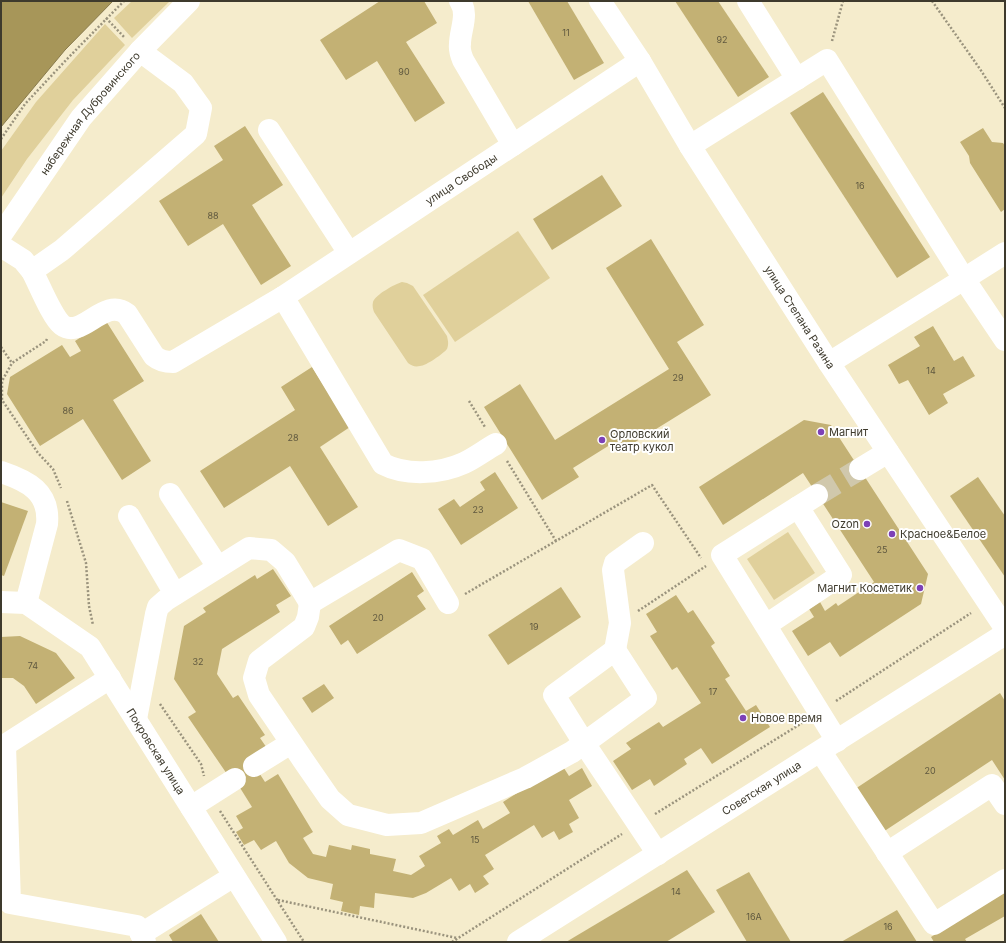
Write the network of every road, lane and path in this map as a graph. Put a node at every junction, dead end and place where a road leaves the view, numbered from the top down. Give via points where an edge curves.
1 (124, 1) edge
2 (189, 1) edge
3 (460, 1) edge
4 (600, 1) edge
5 (748, 1) edge
6 (842, 1) edge
7 (932, 1) edge
8 (106, 18) junction
9 (133, 45) junction
10 (827, 60) junction
11 (640, 61) junction
12 (797, 79) junction
13 (1005, 108) edge
14 (269, 130) dead end
15 (1, 139) edge
16 (513, 145) junction
17 (690, 146) junction
18 (1, 235) edge
19 (1, 246) edge
20 (349, 253) junction
21 (1005, 253) edge
22 (32, 272) junction
23 (964, 279) junction
24 (283, 297) junction
25 (1005, 340) edge
26 (1, 347) edge
27 (12, 363) dead end
28 (829, 363) junction
29 (469, 401) dead end
30 (496, 444) junction
31 (888, 452) junction
32 (860, 469) tunnel mouth
33 (1, 472) edge
34 (170, 494) dead end
35 (817, 495) tunnel mouth
36 (798, 507) junction
37 (129, 516) dead end
38 (556, 541) junction
39 (643, 543) dead end
40 (714, 560) junction
41 (218, 567) junction
42 (710, 573) dead end
43 (175, 594) junction
44 (1, 602) edge
45 (988, 602) junction
46 (26, 603) junction
47 (310, 603) junction
48 (448, 604) joint
49 (620, 623) junction
50 (766, 625) junction
51 (1005, 628) edge
52 (1005, 634) edge
53 (615, 650) junction
54 (110, 678) junction
55 (819, 712) junction
56 (136, 719) junction
57 (291, 742) junction
58 (584, 744) junction
59 (829, 747) junction
60 (254, 766) dead end
61 (235, 779) dead end
62 (1005, 804) edge
63 (191, 807) junction
64 (638, 824) junction
65 (887, 853) junction
66 (658, 854) junction
67 (234, 876) junction
68 (1005, 880) edge
69 (278, 900) dead end
70 (143, 938) edge
71 (458, 938) junction
72 (276, 942) edge
73 (452, 942) edge
74 (518, 942) edge

1 - 8 path
2 - 9 street, набережная Дубровинского
3 - 16 street via 464,15 460,52
4 - 11 street, улица Степана Разина
5 - 12 street
6 - 10 path
7 - 13 path
8 - 9 path
8 - 15 path via 25,104
9 - 18 street, набережная Дубровинского
9 - 22 street via 183,82 201,108 196,134 62,250
10 - 12 street
10 - 23 street
11 - 16 street, улица Свободы
11 - 17 street, улица Степана Разина
12 - 17 street
14 - 20 street
16 - 20 street, улица Свободы
17 - 28 street, улица Степана Разина
19 - 22 street via 23,260
20 - 24 street, улица Свободы
21 - 23 street
22 - 24 street, улица Свободы via 62,325 74,328 109,310 122,310 154,356 165,362 173,362
23 - 25 street
23 - 28 street
24 - 30 street via 383,464 409,472 446,468 464,463
26 - 27 path
28 - 31 street, улица Степана Разина
29 - 30 path
30 - 38 path
31 - 32 street
31 - 45 street, улица Степана Разина
33 - 46 street via 33,486 39,493 48,516
34 - 41 street
35 - 36 street
36 - 40 street
36 - 50 street via 841,575
37 - 43 street
38 - 40 path via 652,485
38 - 48 path
39 - 49 street via 614,563
40 - 42 path
40 - 49 path
40 - 50 street
41 - 43 street
41 - 47 street via 249,548 271,550 285,562
43 - 56 street via 158,607
44 - 46 street
45 - 51 street, улица Степана Разина
45 - 55 path
46 - 54 street, Покровская улица via 90,647
47 - 48 street via 399,550 422,559
47 - 57 street via 304,627 258,661 254,678 259,695
49 - 53 street
50 - 55 street
52 - 59 street, Советская улица
53 - 58 street via 554,695
53 - 58 street via 646,698
54 - 56 street, Покровская улица
54 - 70 street via 5,745 10,903 137,926
55 - 59 street
55 - 64 path
56 - 63 street, Покровская улица
57 - 58 street via 330,799 348,815 387,825 421,823 525,778
57 - 60 street
58 - 64 street
59 - 65 street
59 - 66 street, Советская улица
61 - 63 street
62 - 65 street via 992,785
63 - 67 street, Покровская улица
64 - 66 street
64 - 71 path
65 - 68 street via 934,924
66 - 74 street, Советская улица
67 - 70 street
67 - 72 street, Покровская улица
69 - 71 path
71 - 73 path

